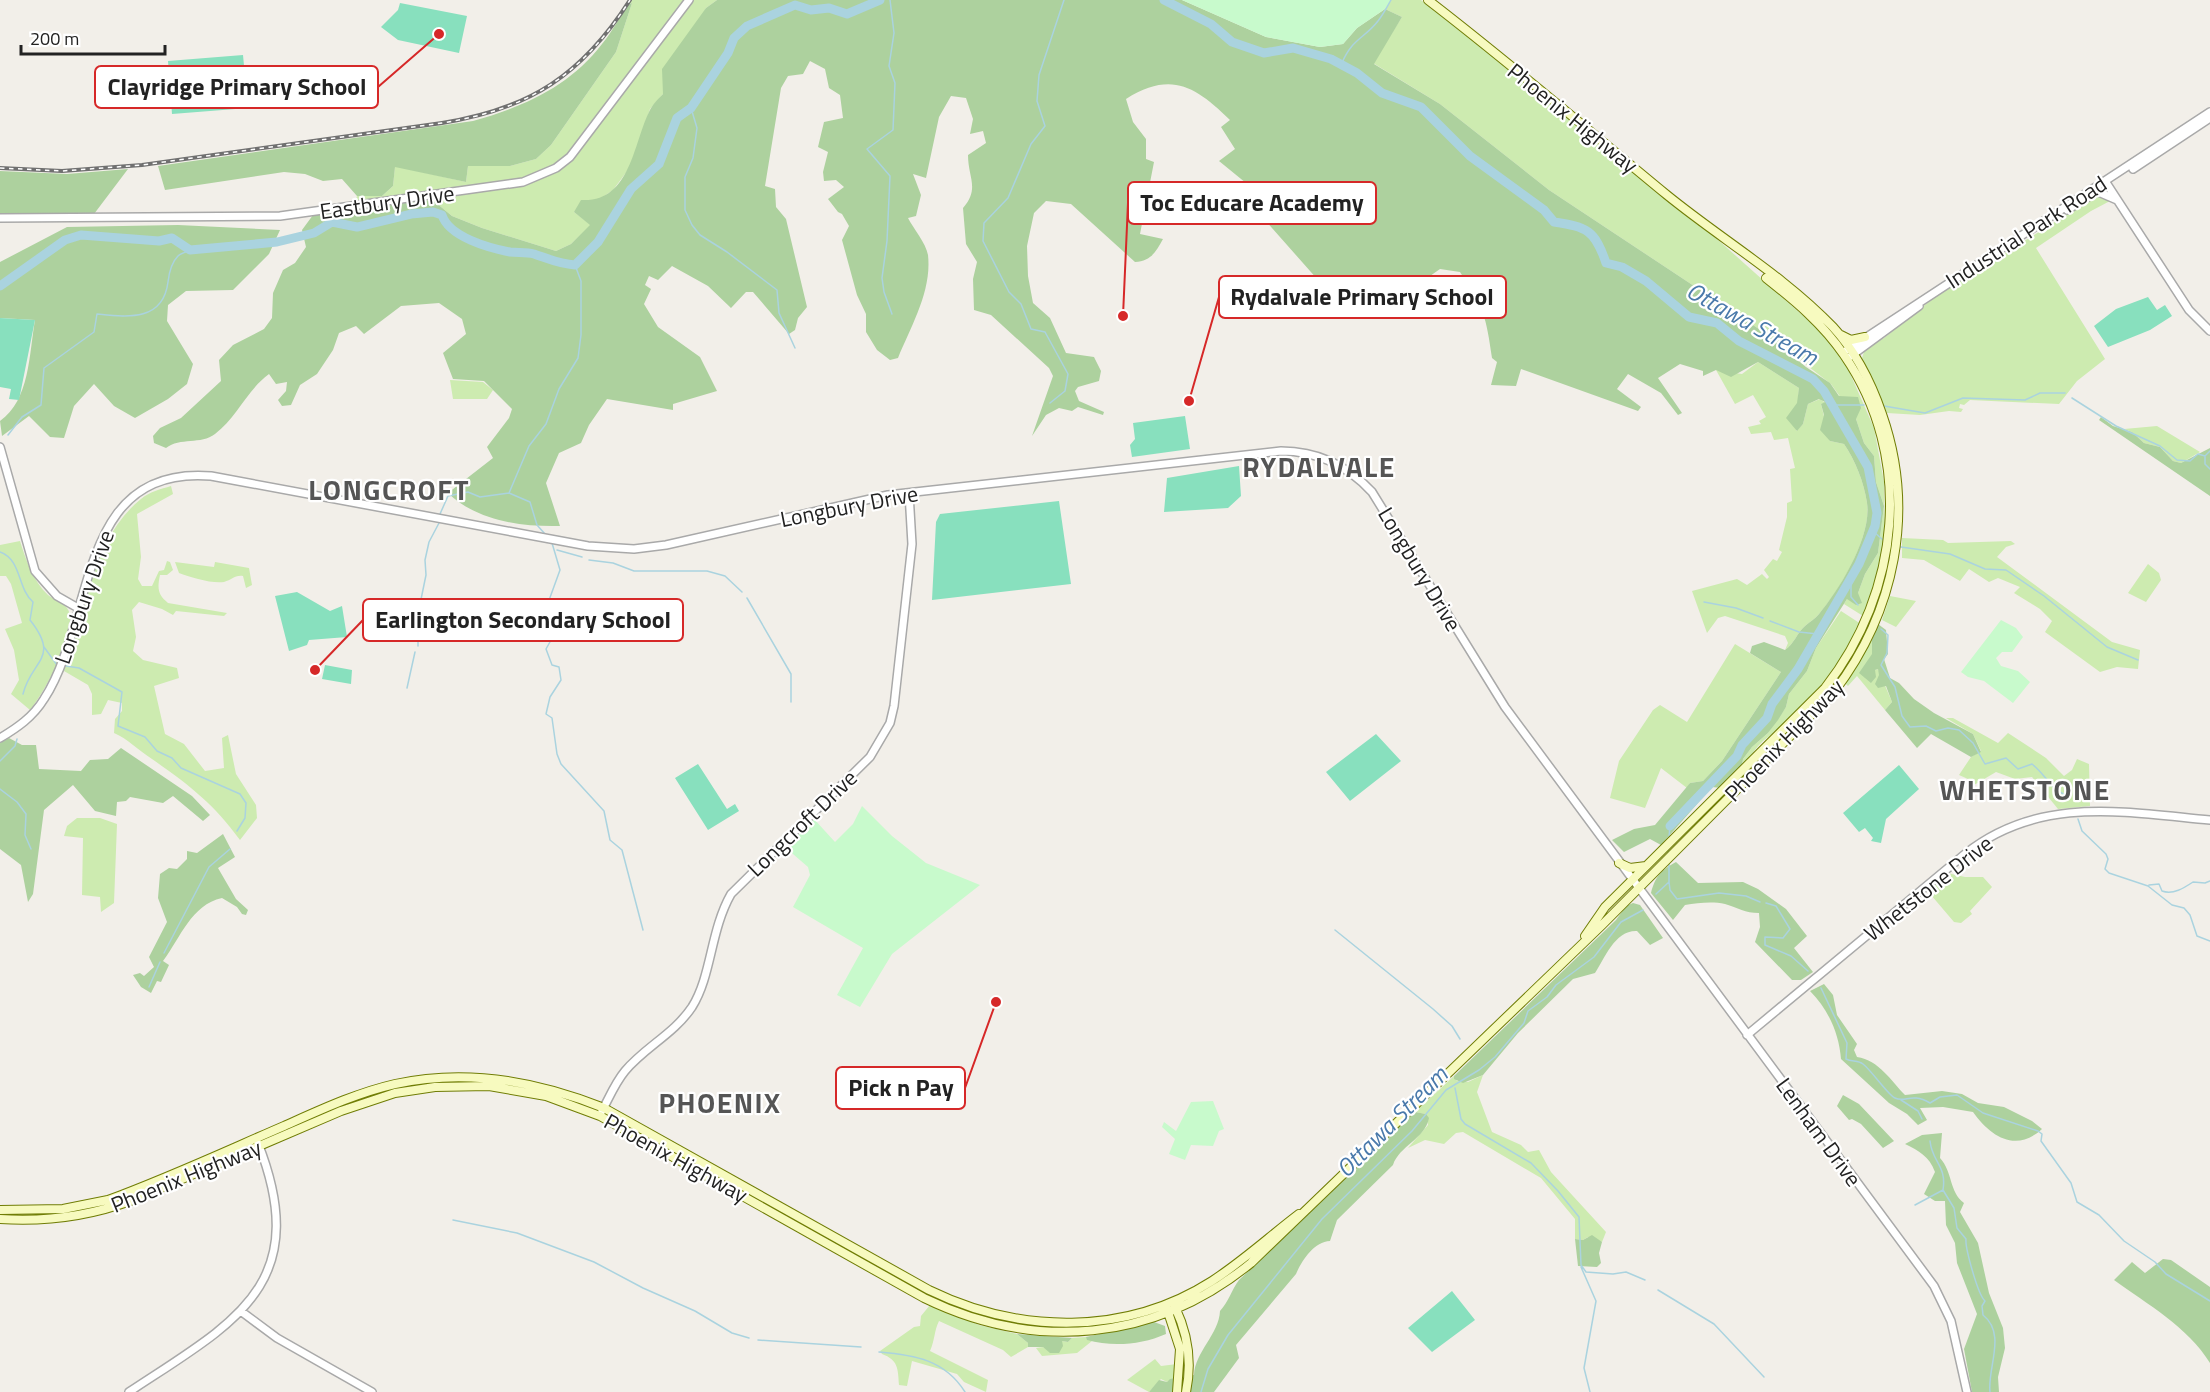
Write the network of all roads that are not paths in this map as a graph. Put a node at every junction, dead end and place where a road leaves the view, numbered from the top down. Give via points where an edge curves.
1 (689, 0) edge
2 (1428, 0) edge
3 (2210, 112) edge
4 (2210, 118) edge
5 (2106, 183) junction
6 (2096, 191) junction
7 (2119, 202) junction
8 (0, 218) edge
9 (1717, 235) junction
10 (1835, 330) junction
11 (2210, 331) edge
12 (1865, 337) junction
13 (1848, 354) junction
14 (0, 447) edge
15 (909, 493) junction
16 (78, 609) junction
17 (0, 738) edge
18 (2210, 820) edge
19 (1619, 862) junction
20 (1648, 865) junction
21 (1632, 880) junction
22 (1638, 888) junction
23 (1580, 945) junction
24 (1747, 1035) junction
25 (604, 1108) junction
26 (600, 1116) junction
27 (256, 1138) junction
28 (260, 1146) junction
29 (1310, 1206) junction
30 (0, 1210) edge
31 (0, 1219) edge
32 (1168, 1302) junction
33 (1173, 1311) junction
34 (242, 1312) junction
35 (1150, 1319) junction
36 (1175, 1328) junction
37 (129, 1392) edge
38 (372, 1392) edge
39 (1177, 1392) edge
40 (1186, 1392) edge
41 (1967, 1392) edge

1 - 8 street, Eastbury Drive via 570,157 556,168 523,182 280,216
2 - 9 main road, Phoenix Highway
3 - 5 street, Industrial Park Road
4 - 5 street, Industrial Park Road
5 - 6 street, Industrial Park Road
5 - 7 street
5 - 12 street, Industrial Park Road
6 - 7 street
6 - 13 street, Industrial Park Road
7 - 11 street via 2189,310
9 - 10 main road, Phoenix Highway via 1798,296
9 - 13 main road, Phoenix Highway via 1791,298
10 - 12 main road via 1851,340
10 - 13 main road, Phoenix Highway
12 - 13 street, Industrial Park Road
13 - 20 main road, Phoenix Highway via 1875,420 1889,483 1888,543 1874,604 1851,652 1825,688
13 - 22 main road, Phoenix Highway via 1872,387 1887,427 1898,478 1897,544 1883,605 1859,654 1834,692
14 - 16 street via 35,571 57,596
15 - 16 street, Longbury Drive via 861,500 666,545 620,550 211,476 183,476 139,493 110,521 98,543
15 - 19 street, Longbury Drive via 1281,451 1306,453 1340,465 1372,492 1493,690
15 - 25 street, Longcroft Drive via 912,544 890,723 870,757 732,894 718,918 693,1005 678,1025 625,1071
16 - 17 street, Longbury Drive via 63,660 44,701 18,727
18 - 24 street, Whetstone Drive via 2090,810 2060,812 2004,831 1965,854
19 - 20 main road via 1634,869
19 - 21 street, Longbury Drive
20 - 21 main road, Phoenix Highway
21 - 22 street, Longbury Drive
21 - 23 main road, Phoenix Highway via 1605,907
22 - 23 main road, Phoenix Highway
22 - 24 street, Lenham Drive
23 - 29 main road, Phoenix Highway
24 - 41 street, Lenham Drive via 1941,1296 1951,1321
25 - 26 street, Longcroft Drive
25 - 27 main road, Phoenix Highway via 575,1095 513,1080 429,1079 363,1093
25 - 32 main road, Phoenix Highway via 958,1304 1010,1319 1067,1324 1129,1316
26 - 28 main road, Phoenix Highway via 522,1091 474,1085 435,1087 365,1101
26 - 35 main road, Phoenix Highway via 891,1280 966,1317 1013,1329 1072,1333
27 - 28 street
27 - 30 main road, Phoenix Highway via 108,1200 63,1209
28 - 31 main road, Phoenix Highway via 99,1211 51,1218
28 - 34 street via 273,1191 276,1232 263,1279
29 - 32 main road, Phoenix Highway via 1213,1280
29 - 33 main road, Phoenix Highway via 1239,1273
32 - 33 main road
33 - 35 main road, Phoenix Highway
33 - 36 main road
33 - 40 main road via 1188,1348
34 - 37 street via 212,1337
34 - 38 street via 277,1338
35 - 36 main road via 1164,1317
36 - 39 main road via 1180,1359

